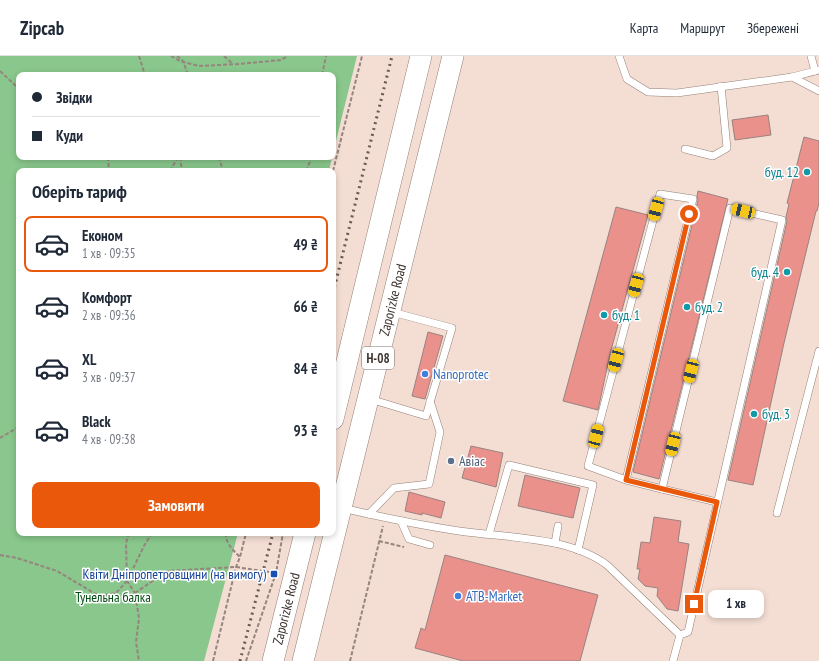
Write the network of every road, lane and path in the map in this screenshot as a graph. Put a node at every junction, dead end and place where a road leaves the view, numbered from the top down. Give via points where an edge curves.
1 (139, 56) edge
2 (171, 56) edge
3 (177, 56) edge
4 (224, 56) edge
5 (288, 56) edge
6 (326, 56) edge
7 (362, 56) edge
8 (421, 56) edge
9 (453, 56) edge
10 (619, 56) edge
11 (811, 56) edge
12 (183, 61) junction
13 (233, 64) junction
14 (817, 70) edge
15 (0, 71) edge
16 (144, 72) edge
17 (187, 72) edge
18 (323, 72) edge
19 (792, 77) junction
20 (721, 86) junction
21 (16, 87) edge
22 (819, 91) edge
23 (685, 149) dead end
24 (336, 156) edge
25 (389, 311) junction
26 (819, 351) edge
27 (368, 398) junction
28 (430, 401) junction
29 (336, 407) edge
30 (16, 429) edge
31 (0, 438) edge
32 (626, 480) junction
33 (662, 489) junction
34 (717, 502) junction
35 (341, 508) junction
36 (777, 513) dead end
37 (369, 514) junction
38 (384, 518) junction
39 (401, 521) junction
40 (558, 526) dead end
41 (336, 528) edge
42 (489, 534) junction
43 (128, 536) edge
44 (150, 536) edge
45 (226, 536) edge
46 (245, 536) edge
47 (282, 536) edge
48 (304, 536) edge
49 (334, 536) edge
50 (379, 541) junction
51 (555, 543) junction
52 (430, 545) dead end
53 (407, 548) dead end
54 (578, 550) junction
55 (0, 555) edge
56 (240, 557) junction
57 (236, 567) junction
58 (276, 573) junction
59 (127, 581) junction
60 (134, 593) junction
61 (680, 635) junction
62 (139, 661) edge
63 (213, 661) edge
64 (246, 661) edge
65 (273, 661) edge
66 (303, 661) edge
67 (350, 661) edge
68 (673, 661) edge

1 - 16 path
2 - 12 path
3 - 12 path
4 - 13 path
5 - 13 path via 281,60
6 - 18 path
7 - 24 path
8 - 29 main road, Zaporizke Road / Н-08
9 - 25 main road, Zaporizke Road / Н-08
10 - 20 lane via 627,78 648,92 678,93
11 - 14 lane
12 - 13 path via 199,66
12 - 17 path
14 - 19 lane
15 - 21 path
19 - 20 lane
19 - 22 lane
20 - 23 lane via 727,148 713,156
25 - 27 main road, Zaporizke Road / Н-08
25 - 28 lane via 452,328
26 - 36 lane
27 - 28 lane via 426,416
27 - 35 main road, Zaporizke Road / Н-08
28 - 37 lane via 440,432 429,484 394,488
30 - 31 path
32 - 32 lane via 660,336 692,199 660,194 588,466
32 - 33 lane
33 - 34 lane
33 - 34 lane via 730,208 782,220
34 - 61 lane via 688,632
35 - 37 lane
35 - 41 main road, Zaporizke Road / Н-08
37 - 38 lane
38 - 39 lane
38 - 50 path
39 - 42 lane
39 - 52 lane via 409,539
40 - 51 lane
42 - 51 lane
42 - 54 lane via 509,465 593,485
43 - 59 path
44 - 59 path
45 - 56 path
46 - 56 path
47 - 58 path
48 - 65 main road, Zaporizke Road
49 - 66 main road, Zaporizke Road / Н-08
50 - 53 path
50 - 67 path
51 - 54 lane
54 - 61 lane via 598,558 607,565
55 - 59 path via 57,571 99,596 116,593
56 - 57 path
57 - 58 path
57 - 60 path via 167,571
57 - 63 path
58 - 64 path
59 - 60 path
60 - 62 path via 139,618 136,642
61 - 68 lane

